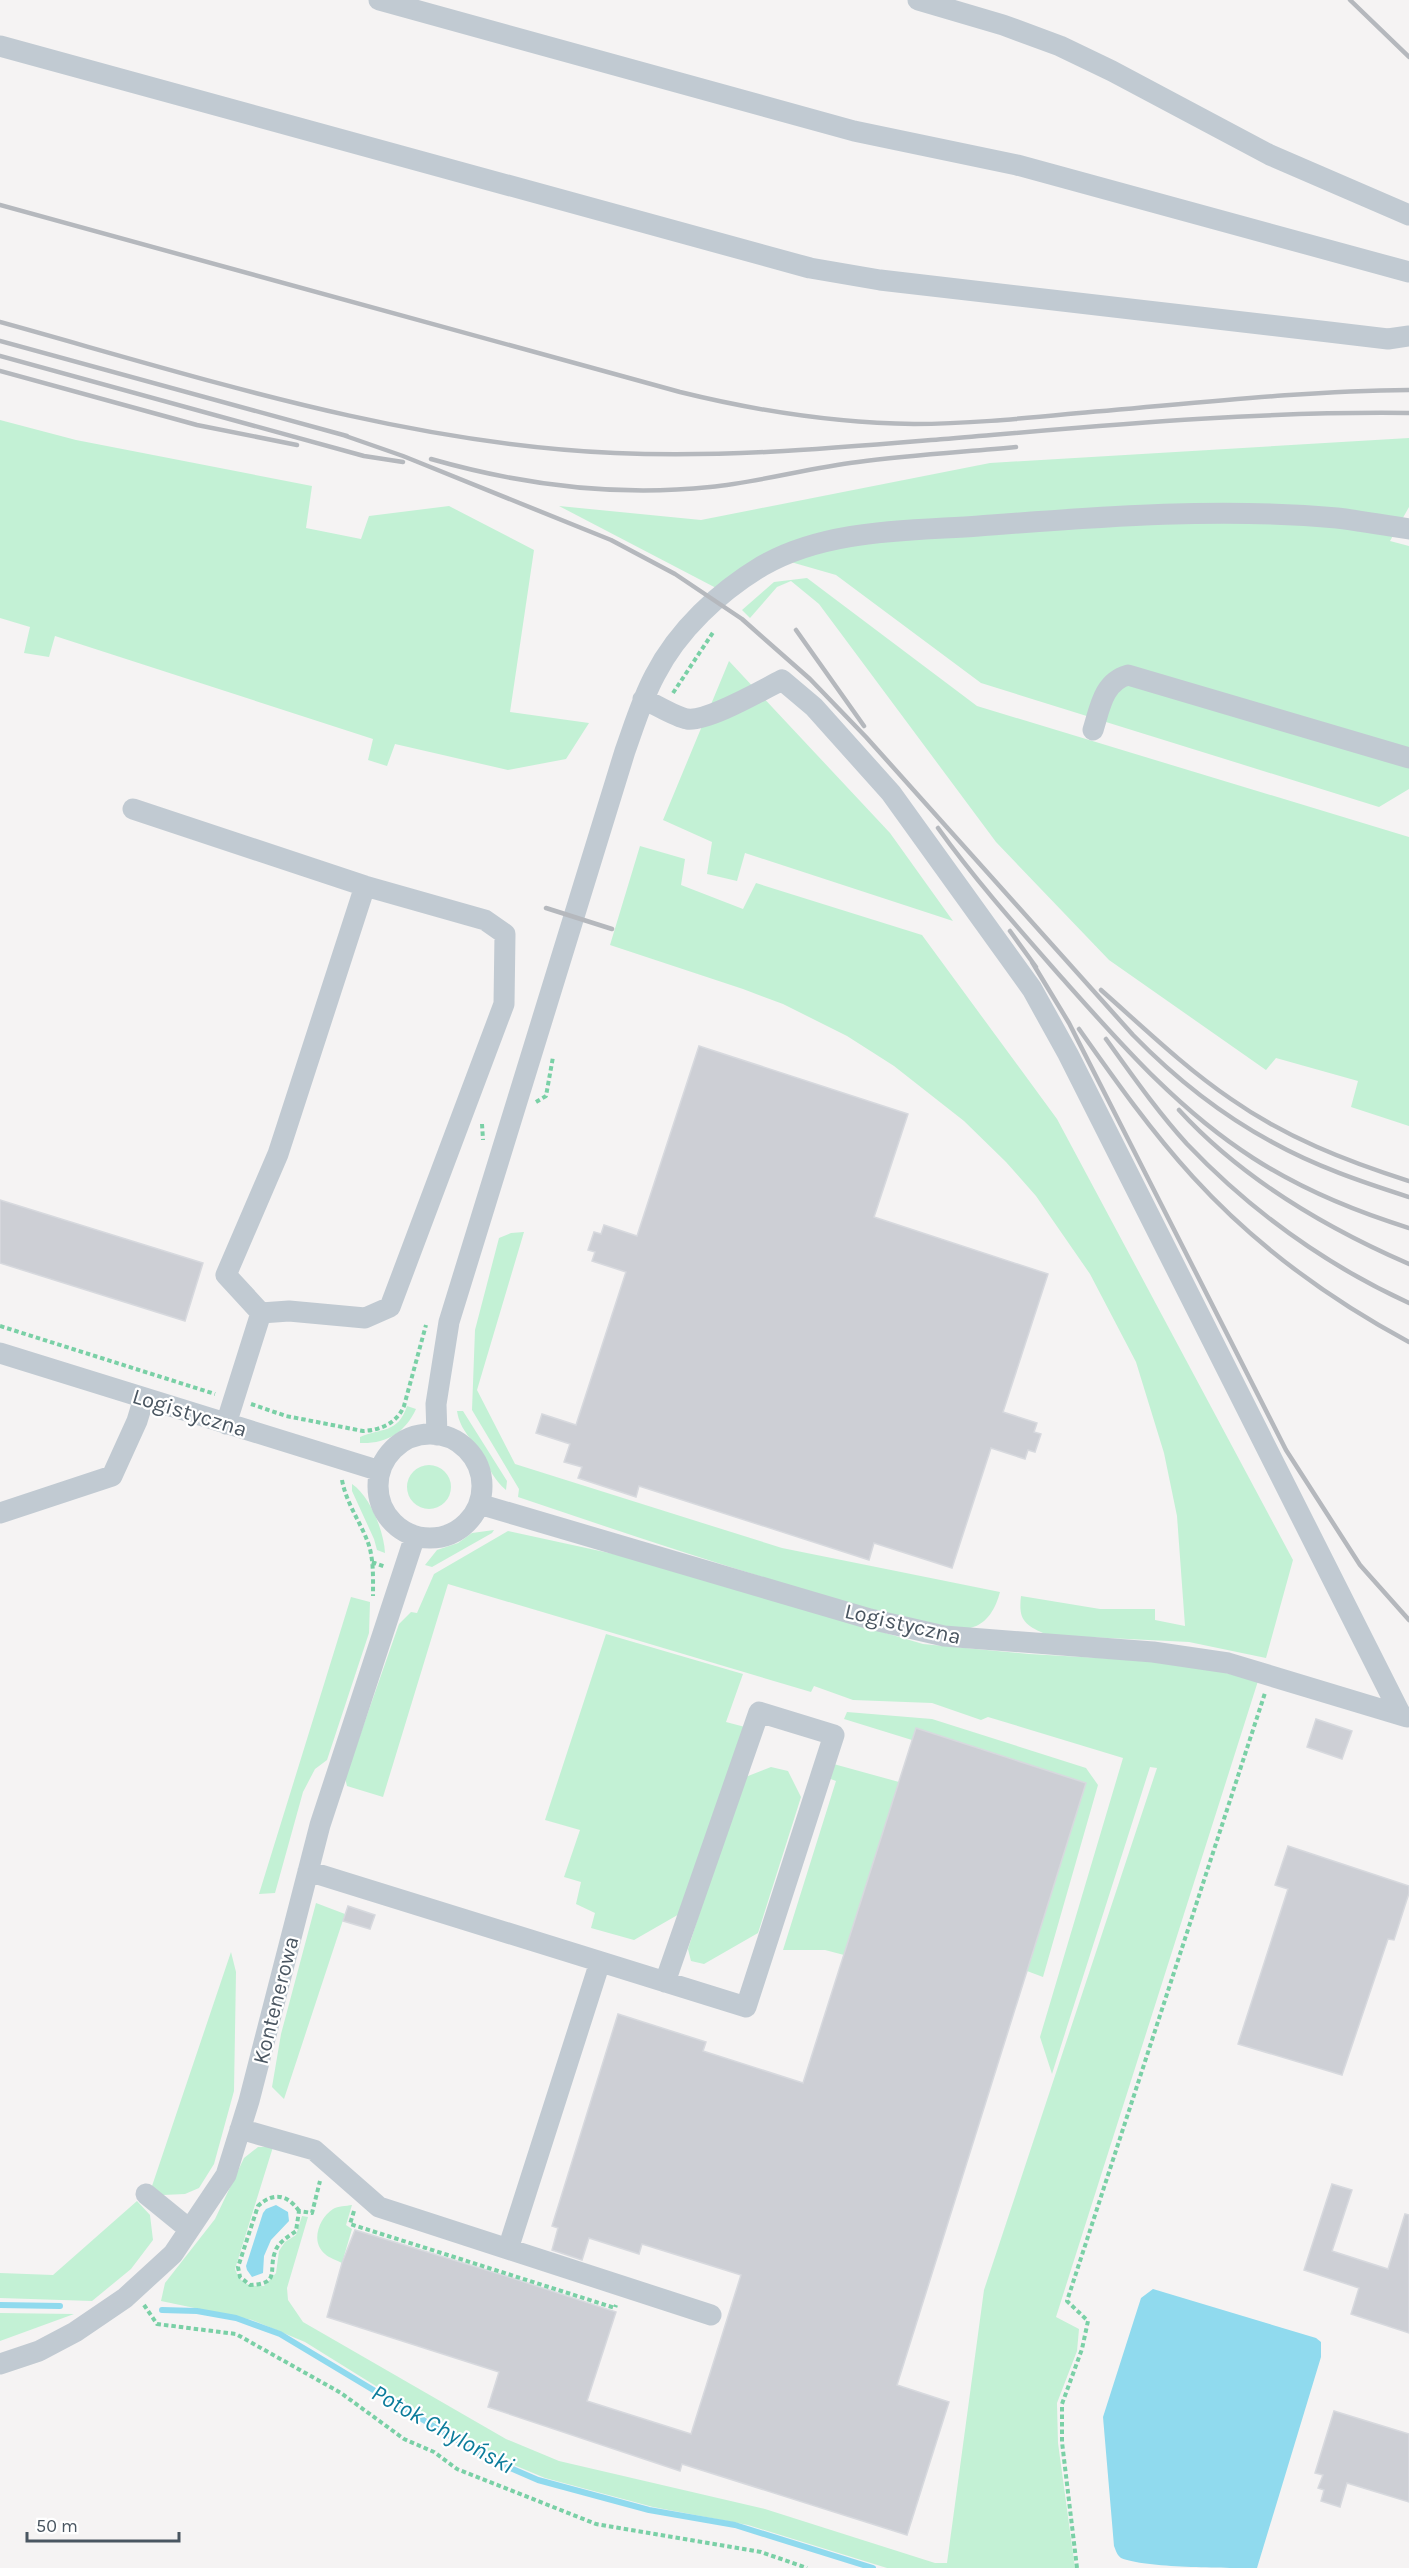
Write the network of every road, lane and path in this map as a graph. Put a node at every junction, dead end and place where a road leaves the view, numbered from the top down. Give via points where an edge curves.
1 (379, 0) edge
2 (918, 0) edge
3 (0, 46) edge
4 (1409, 215) edge
5 (1409, 272) edge
6 (1409, 336) edge
7 (1409, 529) edge
8 (716, 629) dead end
9 (644, 699) junction
10 (663, 708) junction
11 (1092, 730) dead end
12 (1409, 758) edge
13 (133, 809) dead end
14 (365, 886) junction
15 (553, 1055) dead end
16 (553, 1066) dead end
17 (482, 1121) dead end
18 (483, 1134) dead end
19 (261, 1313) junction
20 (0, 1326) edge
21 (0, 1353) edge
22 (213, 1394) dead end
23 (144, 1398) junction
24 (226, 1424) junction
25 (349, 1428) dead end
26 (348, 1435) dead end
27 (437, 1435) junction
28 (380, 1471) junction
29 (342, 1480) dead end
30 (478, 1504) junction
31 (0, 1513) edge
32 (415, 1536) junction
33 (372, 1562) junction
34 (384, 1566) dead end
35 (373, 1602) dead end
36 (1268, 1687) dead end
37 (1405, 1717) edge
38 (308, 1871) junction
39 (600, 1962) junction
40 (665, 1982) junction
41 (240, 2129) junction
42 (326, 2160) junction
43 (146, 2194) dead end
44 (299, 2211) junction
45 (189, 2229) junction
46 (508, 2249) junction
47 (133, 2291) junction
48 (711, 2315) dead end
49 (0, 2364) edge
50 (807, 2568) edge
51 (1077, 2568) edge

1 - 5 street via 854,130 1017,165
2 - 4 street via 1060,46 1270,155
3 - 6 street via 810,268 880,280 1352,335 1394,339
7 - 9 street via 1337,518 1209,514 1110,516 832,540 791,552 762,566 703,611 677,640
8 - 10 path
9 - 10 street
9 - 27 street via 449,1322 436,1404
10 - 37 street via 687,719 703,716 782,680 814,707 891,792 1032,989
11 - 12 street via 1107,688 1117,678 1128,675
13 - 14 street
14 - 19 street via 278,1154 226,1275
14 - 19 street via 485,920 505,934 504,1004 390,1307 365,1318 289,1311
15 - 16 path
17 - 18 path
19 - 24 street
20 - 22 path
21 - 23 street, Logistyczna
23 - 24 street, Logistyczna
23 - 31 street via 112,1476
24 - 28 street, Logistyczna
25 - 26 path
27 - 28 street via 417,1436 398,1444
27 - 30 street via 456,1441 471,1455 481,1480
28 - 32 street via 378,1492 388,1517
29 - 33 path via 368,1542
30 - 32 street via 466,1522 449,1534
30 - 37 street, Logistyczna via 870,1619 944,1636 1153,1652 1228,1663
32 - 38 street, Kontenerowa
33 - 34 path
33 - 35 path
36 - 51 path via 1067,2301 1088,2321 1062,2404 1062,2442
38 - 39 street
38 - 41 street, Kontenerowa
39 - 40 street
39 - 46 street
40 - 40 street via 746,2007 834,1735 759,1712
41 - 42 street via 315,2150
41 - 45 street, Kontenerowa via 226,2175
42 - 44 path via 312,2213
42 - 46 street via 379,2207
43 - 45 street
44 - 44 path via 296,2231 274,2253 274,2271 268,2280 250,2285 240,2277 238,2267 258,2206 265,2199 285,2197
45 - 47 street, Kontenerowa via 173,2254
46 - 48 street
47 - 49 street, Kontenerowa via 75,2332 39,2351
47 - 50 path via 158,2324 236,2334 341,2393 404,2439 434,2452 457,2469 519,2495 596,2524 761,2552

